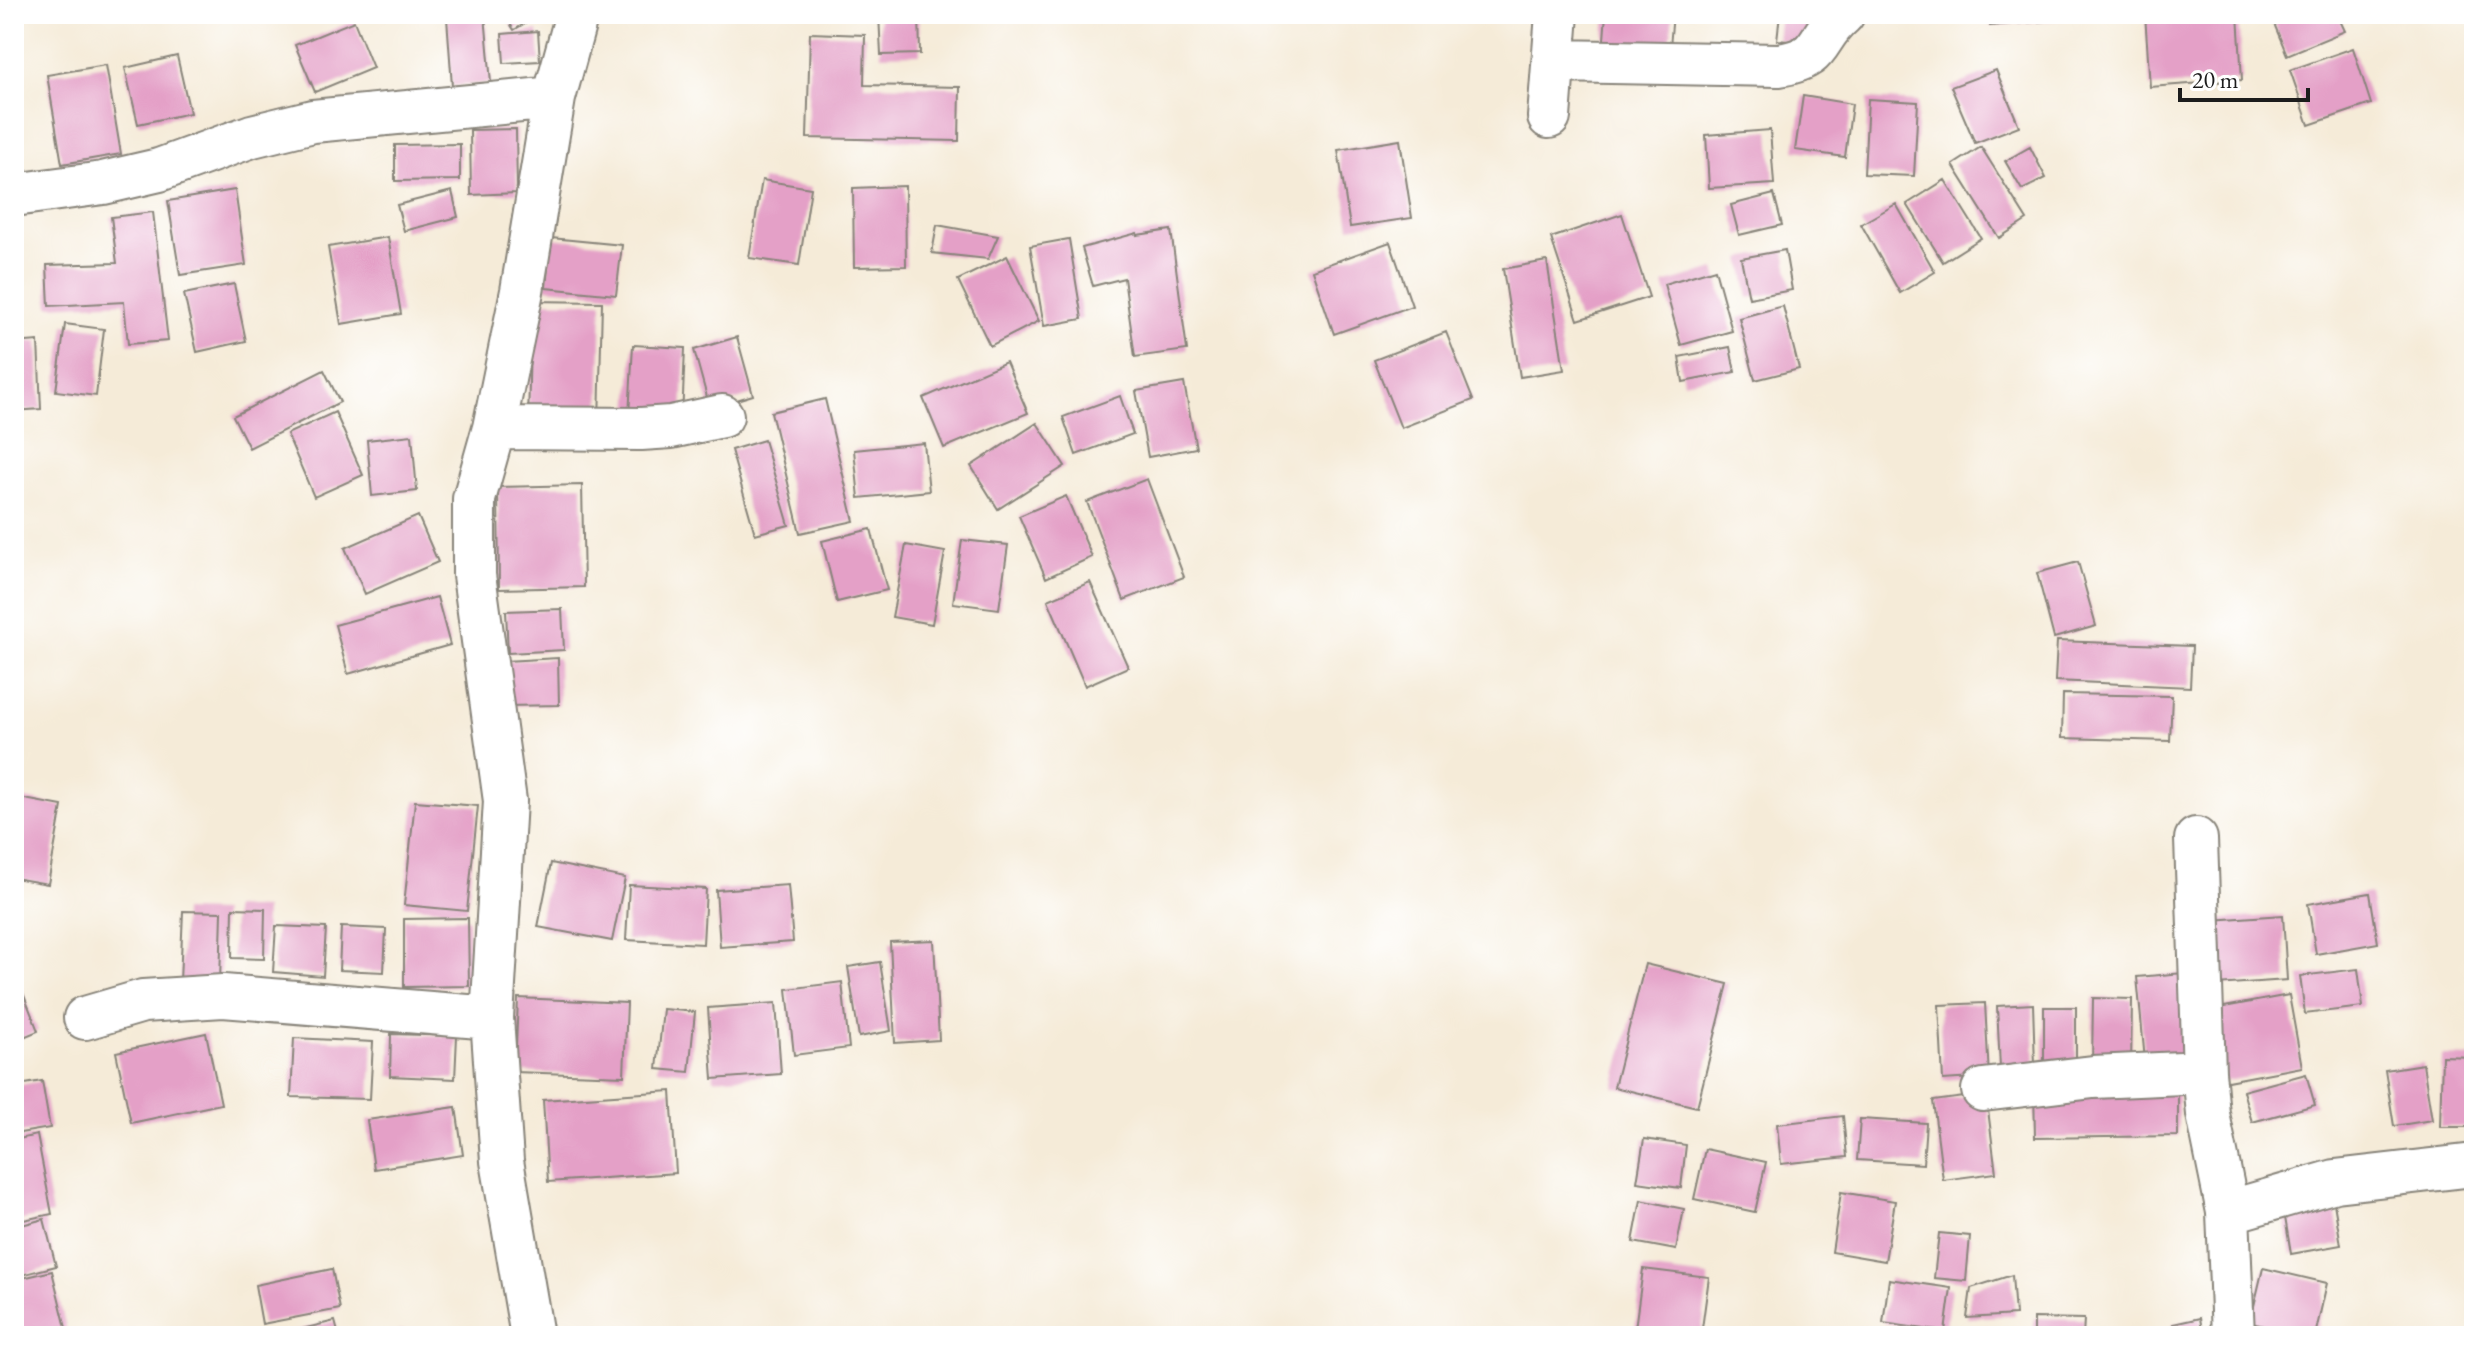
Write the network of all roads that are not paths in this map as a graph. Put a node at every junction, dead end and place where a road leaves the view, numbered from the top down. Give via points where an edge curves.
1 (577, 14) edge
2 (1557, 14) edge
3 (1843, 14) edge
4 (1555, 61) junction
5 (554, 98) junction
6 (1549, 117) dead end
7 (14, 195) edge
8 (722, 416) dead end
9 (494, 428) junction
10 (2196, 839) dead end
11 (85, 1018) dead end
12 (492, 1018) junction
13 (2204, 1072) junction
14 (1983, 1090) dead end
15 (2474, 1165) edge
16 (2228, 1212) junction
17 (532, 1336) edge
18 (2233, 1336) edge

1 - 5 street
2 - 4 street
3 - 4 street via 1816,50 1789,64
4 - 6 street
5 - 7 street via 313,121 252,136 159,170
5 - 9 street
8 - 9 street via 641,429
9 - 12 street via 474,499 474,575 505,801
10 - 13 street
11 - 12 street via 143,1001 223,996
12 - 17 street via 502,1161
13 - 14 street via 2093,1077
13 - 16 street
15 - 16 street via 2335,1181
16 - 18 street

